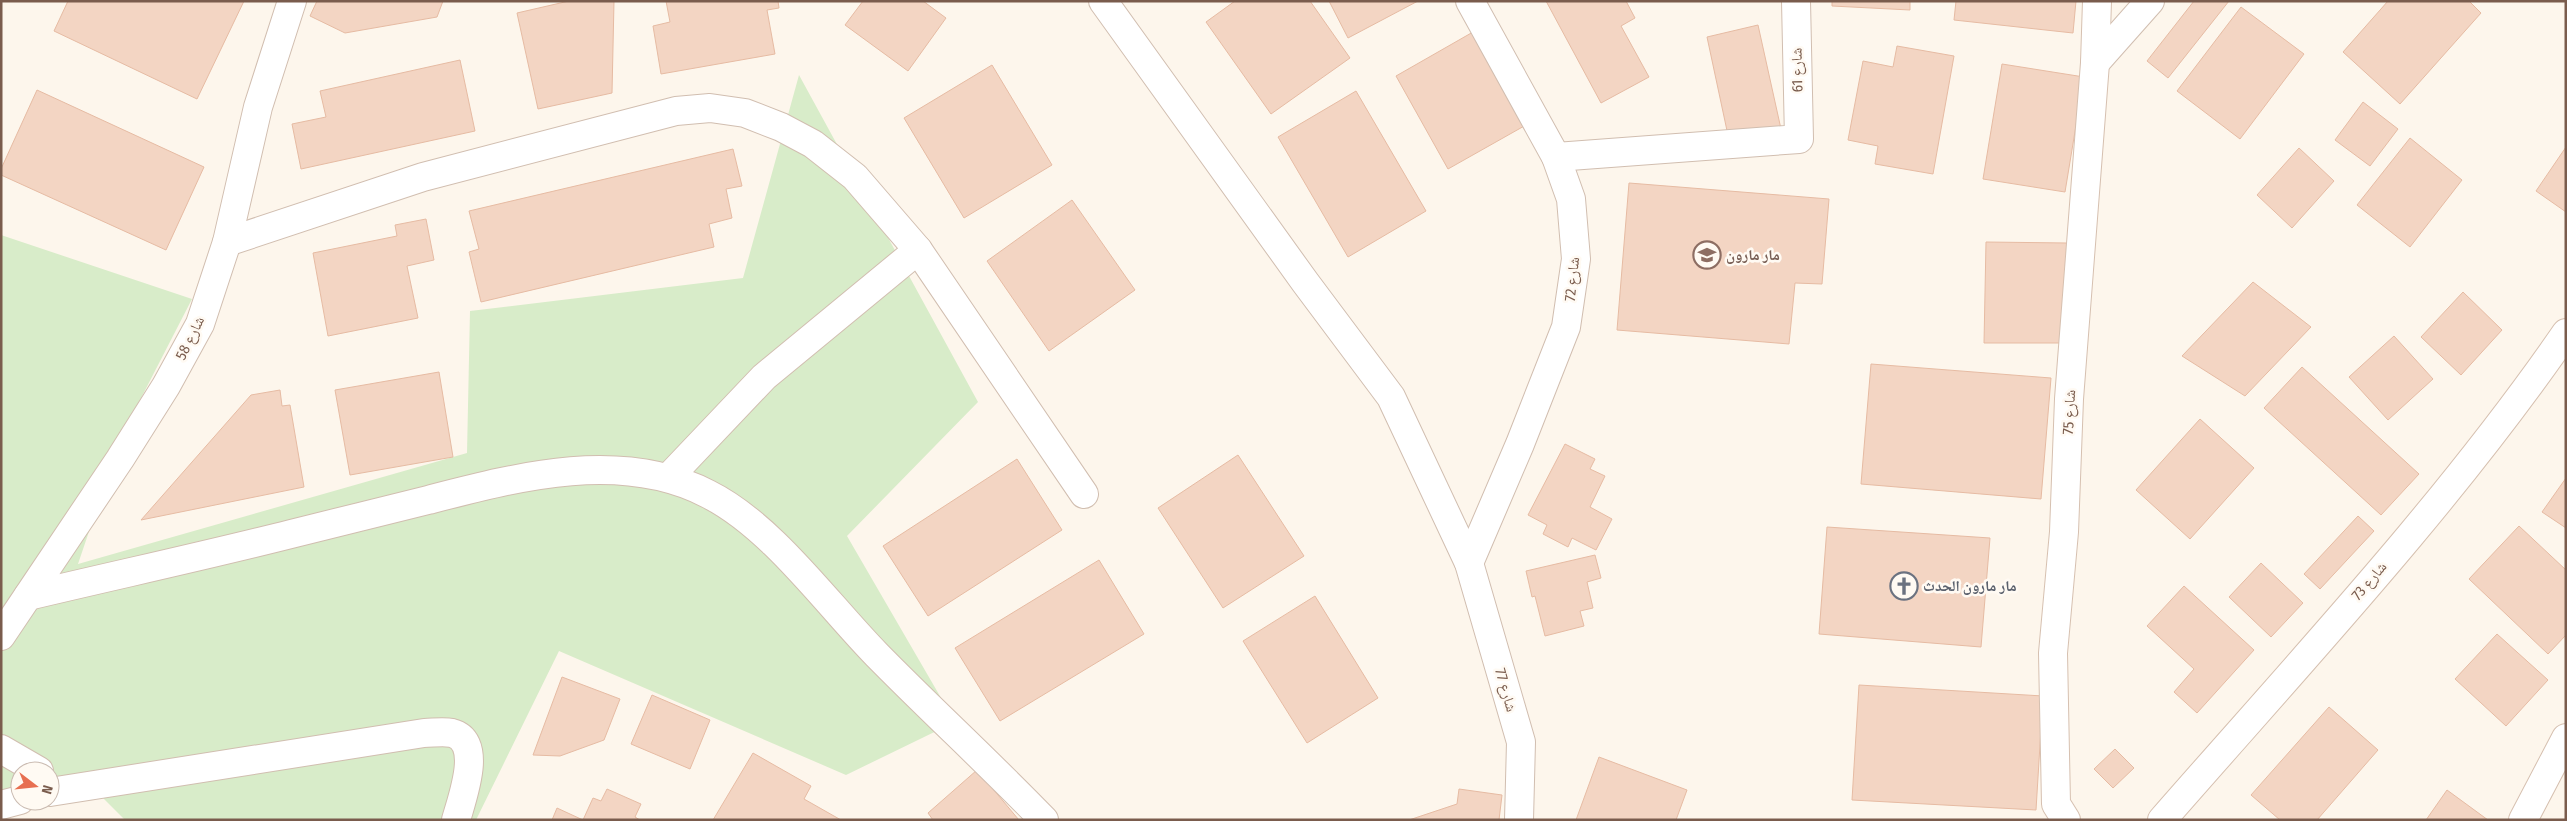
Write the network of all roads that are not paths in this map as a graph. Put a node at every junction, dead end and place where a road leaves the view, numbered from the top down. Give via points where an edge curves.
1 (292, 1) edge
2 (1103, 1) edge
3 (1470, 1) edge
4 (1796, 1) edge
5 (2097, 1) edge
6 (2150, 1) edge
7 (2095, 63) junction
8 (1556, 157) junction
9 (227, 242) junction
10 (918, 250) junction
11 (2566, 333) edge
12 (669, 478) junction
13 (1084, 494) dead end
14 (1469, 563) junction
15 (28, 596) junction
16 (1, 636) edge
17 (2566, 738) edge
18 (1, 749) edge
19 (22, 761) edge
20 (60, 785) edge
21 (456, 820) edge
22 (1044, 820) edge
23 (1519, 820) edge
24 (2066, 820) edge
25 (2162, 820) edge
26 (2523, 820) edge

1 - 9 street, شارع 58 via 258,107
2 - 14 street, شارع 77 via 1391,397
3 - 8 street, شارع 72
4 - 8 street, شارع 61 via 1799,139
5 - 7 street, شارع 75
6 - 7 street
7 - 24 street, شارع 75 via 2053,653 2056,804
8 - 14 street, شارع 72 via 1571,199 1576,259 1566,326
9 - 10 street via 423,177 676,111 710,108 746,114 813,144 855,177
9 - 15 street, شارع 58 via 200,324 166,386
10 - 12 street via 764,377
10 - 13 street
11 - 25 street, شارع 73 via 2526,391 2440,497
12 - 15 street via 616,469 501,481
12 - 22 street via 731,507 766,536 876,654
14 - 23 street, شارع 77 via 1520,742
15 - 16 street, شارع 58
17 - 26 street
18 - 19 street
20 - 21 street via 424,733 452,733 464,740 470,753

